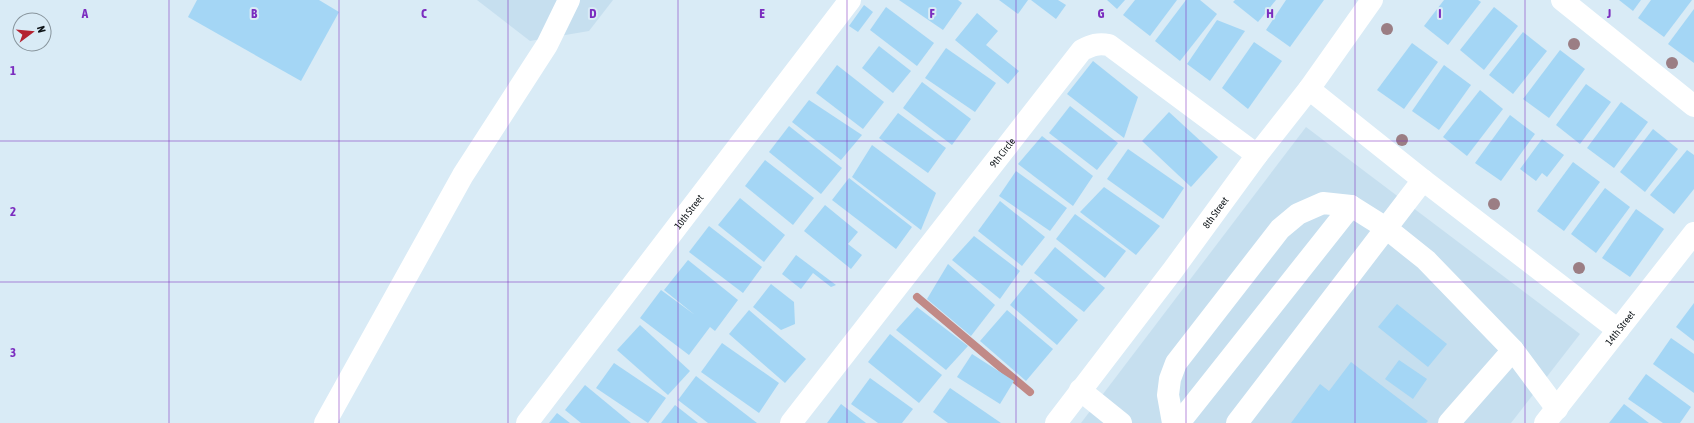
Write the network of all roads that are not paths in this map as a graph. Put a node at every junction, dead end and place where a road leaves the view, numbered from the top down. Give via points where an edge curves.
1 (569, 0) edge
2 (850, 0) edge
3 (1372, 0) edge
4 (1562, 0) edge
5 (1309, 89) junction
6 (1694, 106) edge
7 (1257, 155) junction
8 (1423, 180) junction
9 (1351, 206) junction
10 (1386, 228) junction
11 (1694, 232) edge
12 (1618, 330) junction
13 (1512, 350) junction
14 (1080, 390) junction
15 (1551, 416) edge
16 (325, 423) edge
17 (527, 423) edge
18 (791, 423) edge
19 (1056, 423) edge
20 (1121, 423) edge
21 (1173, 423) edge
22 (1179, 423) edge
23 (1237, 423) edge
24 (1449, 423) edge

1 - 16 street via 547,45 463,175
2 - 17 street, 10th Street
3 - 5 street, 8th Street
4 - 6 street
5 - 7 street, 8th Street
5 - 8 street
7 - 14 street, 8th Street
7 - 18 street, 9th Circle via 1109,45 1101,43 1082,50
8 - 10 street
8 - 12 street
9 - 10 street
9 - 21 street via 1324,203 1298,214 1280,229 1176,364 1170,379 1168,395
9 - 22 street
10 - 13 street via 1426,260
10 - 23 street
11 - 12 street, 14th Street
12 - 15 street, 14th Street
13 - 15 street
13 - 24 street
14 - 19 street, 8th Street
14 - 20 street

